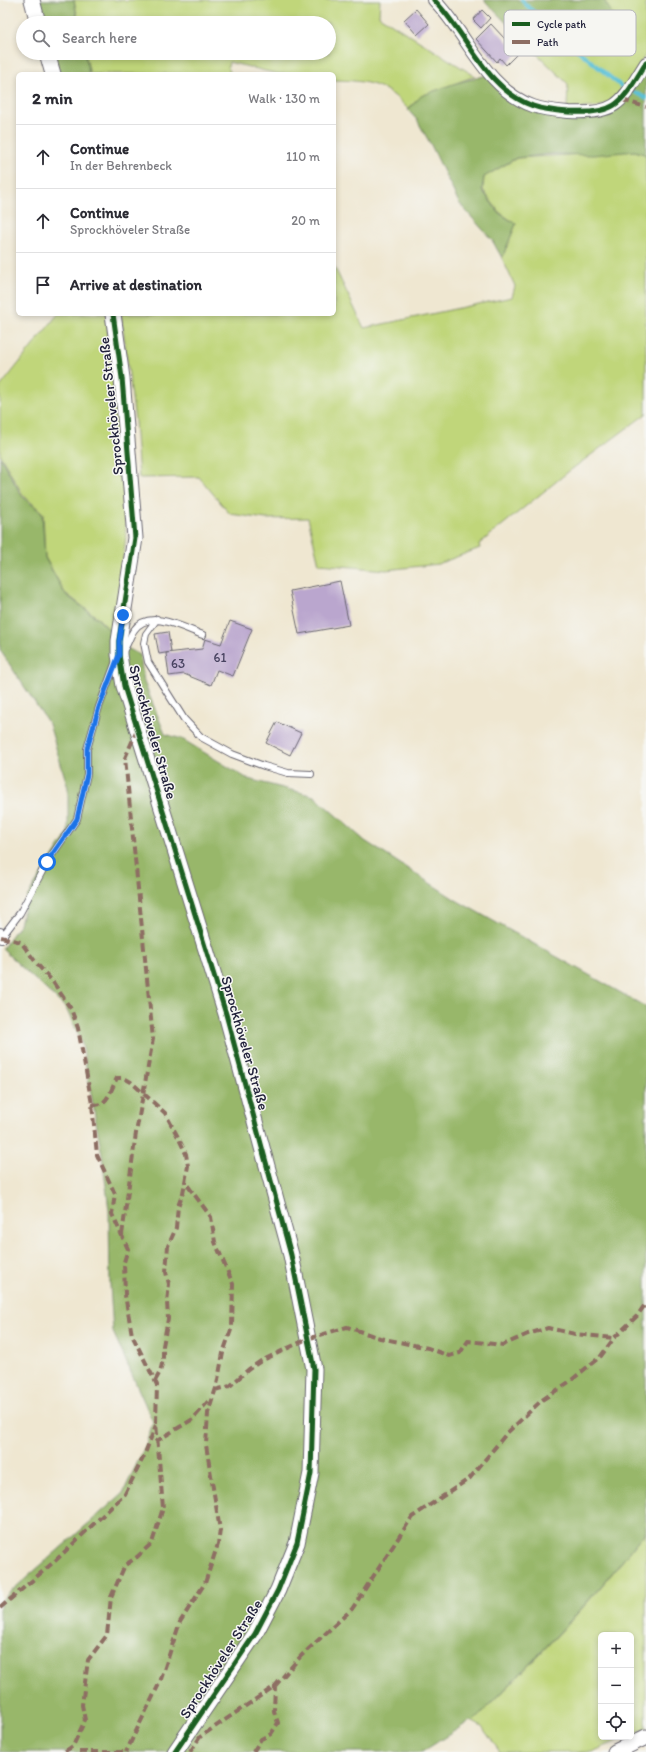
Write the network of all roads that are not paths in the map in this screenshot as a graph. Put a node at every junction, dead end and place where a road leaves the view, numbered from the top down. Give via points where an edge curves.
1 (32, 0) edge
2 (434, 0) edge
3 (36, 16) edge
4 (49, 60) edge
5 (646, 63) edge
6 (52, 72) edge
7 (113, 316) edge
8 (157, 619) junction
9 (203, 635) dead end
10 (119, 655) junction
11 (311, 774) dead end
12 (0, 937) edge
13 (646, 1737) edge
14 (175, 1752) edge
15 (615, 1752) edge

1 - 3 street
2 - 5 street via 489,74 510,93 532,106 581,113 613,106 622,100
4 - 6 street
7 - 10 street, Sprockhöveler Straße via 122,378 135,538
8 - 9 lane
8 - 10 lane via 145,621 134,629 127,646
8 - 11 lane via 146,634 144,643 148,662 184,719 201,737 232,754 264,766
10 - 12 lane via 99,707 87,749 87,774 77,819 47,862 20,913
10 - 14 street, Sprockhöveler Straße via 124,686 226,1014 250,1101 291,1256 314,1369 311,1473 297,1543 278,1590 255,1634
13 - 15 street

